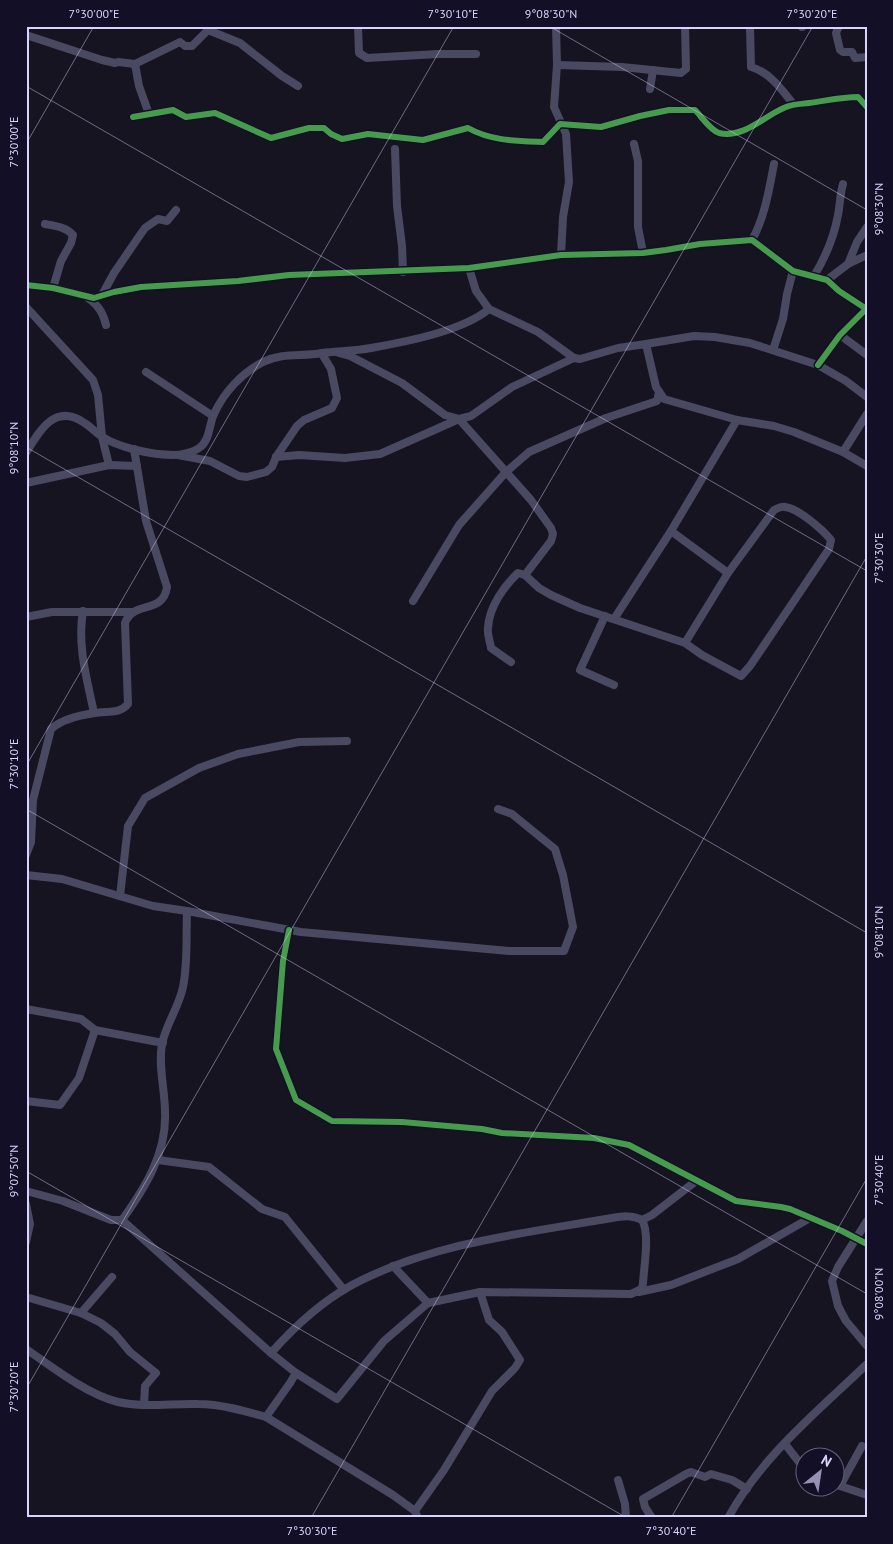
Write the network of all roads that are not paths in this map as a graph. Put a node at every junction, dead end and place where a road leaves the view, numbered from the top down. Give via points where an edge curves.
1 (358, 26) edge
2 (557, 26) edge
3 (685, 26) edge
4 (750, 26) edge
5 (839, 26) edge
6 (26, 35) edge
7 (476, 54) dead end
8 (867, 58) edge
9 (134, 64) junction
10 (557, 65) junction
11 (653, 70) junction
12 (298, 86) dead end
13 (650, 89) dead end
14 (794, 105) junction
15 (867, 107) edge
16 (150, 114) junction
17 (133, 117) dead end
18 (560, 124) junction
19 (634, 144) dead end
20 (395, 149) dead end
21 (774, 164) dead end
22 (843, 184) dead end
23 (176, 210) dead end
24 (45, 224) dead end
25 (867, 227) edge
26 (752, 240) junction
27 (643, 253) junction
28 (561, 255) junction
29 (867, 255) edge
30 (848, 264) junction
31 (469, 268) junction
32 (793, 271) junction
33 (403, 272) junction
34 (814, 276) junction
35 (827, 280) junction
36 (26, 285) edge
37 (54, 288) junction
38 (102, 295) junction
39 (86, 297) junction
40 (26, 306) edge
41 (866, 308) edge
42 (489, 309) junction
43 (106, 325) dead end
44 (840, 334) junction
45 (646, 344) junction
46 (773, 350) junction
47 (332, 351) junction
48 (322, 354) junction
49 (867, 355) edge
50 (574, 358) junction
51 (818, 366) junction
52 (146, 372) dead end
53 (659, 392) junction
54 (867, 397) edge
55 (867, 414) edge
56 (213, 416) junction
57 (459, 419) junction
58 (737, 420) junction
59 (102, 437) junction
60 (134, 450) junction
61 (843, 452) junction
62 (26, 453) edge
63 (175, 455) junction
64 (276, 457) junction
65 (108, 465) junction
66 (137, 466) junction
67 (867, 466) edge
68 (506, 472) junction
69 (26, 483) edge
70 (671, 531) junction
71 (728, 573) junction
72 (525, 575) junction
73 (413, 601) dead end
74 (83, 611) junction
75 (132, 612) junction
76 (605, 616) junction
77 (26, 617) edge
78 (614, 619) junction
79 (686, 643) junction
80 (512, 662) dead end
81 (614, 685) dead end
82 (94, 713) junction
83 (347, 741) dead end
84 (498, 809) dead end
85 (29, 826) edge
86 (26, 855) edge
87 (26, 875) edge
88 (120, 896) junction
89 (187, 911) junction
90 (289, 930) junction
91 (26, 1009) edge
92 (95, 1030) junction
93 (163, 1043) junction
94 (26, 1101) edge
95 (158, 1160) junction
96 (696, 1181) junction
97 (26, 1191) edge
98 (26, 1204) edge
99 (810, 1218) junction
100 (122, 1220) junction
101 (642, 1220) junction
102 (867, 1221) edge
103 (857, 1239) junction
104 (26, 1242) edge
105 (867, 1244) edge
106 (393, 1266) junction
107 (112, 1277) dead end
108 (344, 1290) junction
109 (480, 1292) junction
110 (639, 1292) junction
111 (26, 1297) edge
112 (428, 1303) junction
113 (81, 1313) junction
114 (867, 1346) edge
115 (26, 1349) edge
116 (271, 1353) junction
117 (867, 1364) edge
118 (296, 1373) junction
119 (144, 1405) junction
120 (266, 1417) junction
121 (785, 1444) junction
122 (862, 1446) dead end
123 (796, 1458) edge
124 (846, 1472) edge
125 (618, 1480) dead end
126 (746, 1488) junction
127 (846, 1488) edge
128 (867, 1495) edge
129 (417, 1514) edge
130 (626, 1517) edge
131 (652, 1518) edge
132 (728, 1518) edge

1 - 7 street via 359,53 366,58
2 - 10 street
3 - 11 street via 684,72
4 - 14 street via 751,67 770,78
5 - 8 street via 836,33 840,50 852,52 857,59
6 - 9 street via 102,60
9 - 12 street via 180,42 192,46 208,30 240,43
9 - 16 street
10 - 11 street
10 - 18 street via 554,107
11 - 13 street
14 - 15 street via 858,97
14 - 18 street via 732,134 713,130 695,110 669,110 602,127
16 - 17 street
16 - 18 street via 173,110 186,116 215,113 271,138 309,128 324,128 342,139 368,134 423,140 468,128 480,135 500,139 543,142
18 - 28 street via 566,134 569,182
19 - 27 street via 638,160 638,227
20 - 33 street
21 - 26 street via 763,214
22 - 34 street via 833,233 824,260
23 - 38 street via 167,221 158,219 145,228
24 - 37 street via 61,227 73,235 60,261
25 - 30 street
26 - 27 street
26 - 32 street
27 - 28 street
28 - 31 street
29 - 30 street
30 - 35 street
31 - 33 street
31 - 42 street via 476,291
32 - 34 street
32 - 46 street
33 - 38 street via 289,275 141,287
34 - 35 street
35 - 41 street
36 - 37 street
37 - 39 street
38 - 39 street
39 - 43 street via 97,304
40 - 59 street via 93,380 98,395
41 - 44 street
42 - 47 street via 481,316 445,331 370,348
42 - 50 street via 538,332
44 - 49 street
44 - 51 street
45 - 46 street via 680,338 715,337
45 - 50 street
45 - 53 street
46 - 51 street
47 - 48 street
47 - 57 street via 350,356 402,383 445,415
48 - 56 street via 278,356 252,368 232,387
48 - 64 street via 331,370 337,398 332,408 297,426
50 - 57 street via 512,387 471,416
51 - 54 street
52 - 56 street
53 - 58 street via 664,399 677,404
53 - 68 street via 657,401 606,418 529,452
55 - 61 street
56 - 63 street via 205,442 199,448
57 - 64 street via 380,454 345,458
57 - 68 street
58 - 61 street via 774,426
58 - 70 street
59 - 60 street
59 - 62 street via 74,417 61,417 50,420 41,429
59 - 65 street
60 - 63 street
60 - 66 street
61 - 67 street
63 - 64 street via 210,462 247,477 266,472
65 - 66 street
65 - 69 street
66 - 75 street via 146,521 167,587 166,596 158,604
68 - 72 street via 531,500 553,534
68 - 73 street via 459,525
70 - 71 street
70 - 78 street
71 - 79 street
71 - 79 street via 754,535 779,507 798,513 831,540 829,549 741,676
72 - 76 street via 551,595
72 - 80 street via 518,573 510,582 492,611 488,628 491,648
74 - 75 street
74 - 77 street
74 - 82 street via 80,626 84,667
75 - 82 street via 125,624 128,704 120,711
76 - 78 street
76 - 81 street via 580,670
78 - 79 street
82 - 85 street via 58,723 50,729
83 - 88 street via 299,742 238,754 199,768 145,798 128,826
84 - 90 street via 512,814 555,849 573,927 564,951 509,951
85 - 86 street via 31,842
87 - 88 street via 62,879
88 - 89 street via 153,906
89 - 90 street
89 - 93 street via 184,986
90 - 96 street via 283,961 276,1049 296,1100 332,1121 402,1122 502,1133 594,1138 629,1145
91 - 92 street via 80,1019
92 - 93 street
92 - 94 street via 79,1078 60,1105
93 - 95 street via 161,1060 166,1114
95 - 100 street
95 - 108 street via 209,1167 262,1210 285,1217
96 - 99 street via 736,1201 781,1206
96 - 101 street
97 - 100 street via 70,1203 111,1220
98 - 104 street via 30,1224
99 - 103 street
99 - 110 street via 738,1259 671,1285
100 - 116 street
101 - 106 street via 628,1216 612,1218 486,1240
101 - 110 street via 646,1233 643,1283
102 - 103 street
103 - 105 street
103 - 114 street via 832,1281 838,1306 846,1321
106 - 108 street
106 - 112 street
107 - 113 street
108 - 116 street via 322,1304
109 - 110 street
109 - 112 street
109 - 129 street via 488,1320 502,1332 520,1360 492,1391
111 - 113 street
112 - 118 street via 384,1342 337,1399
113 - 119 street via 115,1334 130,1352 156,1372 145,1386
115 - 119 street via 93,1393 118,1402
116 - 118 street
117 - 121 street
118 - 120 street
119 - 120 street via 200,1404
120 - 129 street via 394,1495
121 - 123 street
121 - 126 street
122 - 124 street
125 - 130 street
126 - 131 street via 732,1480 691,1472 643,1499
126 - 132 street
127 - 128 street

